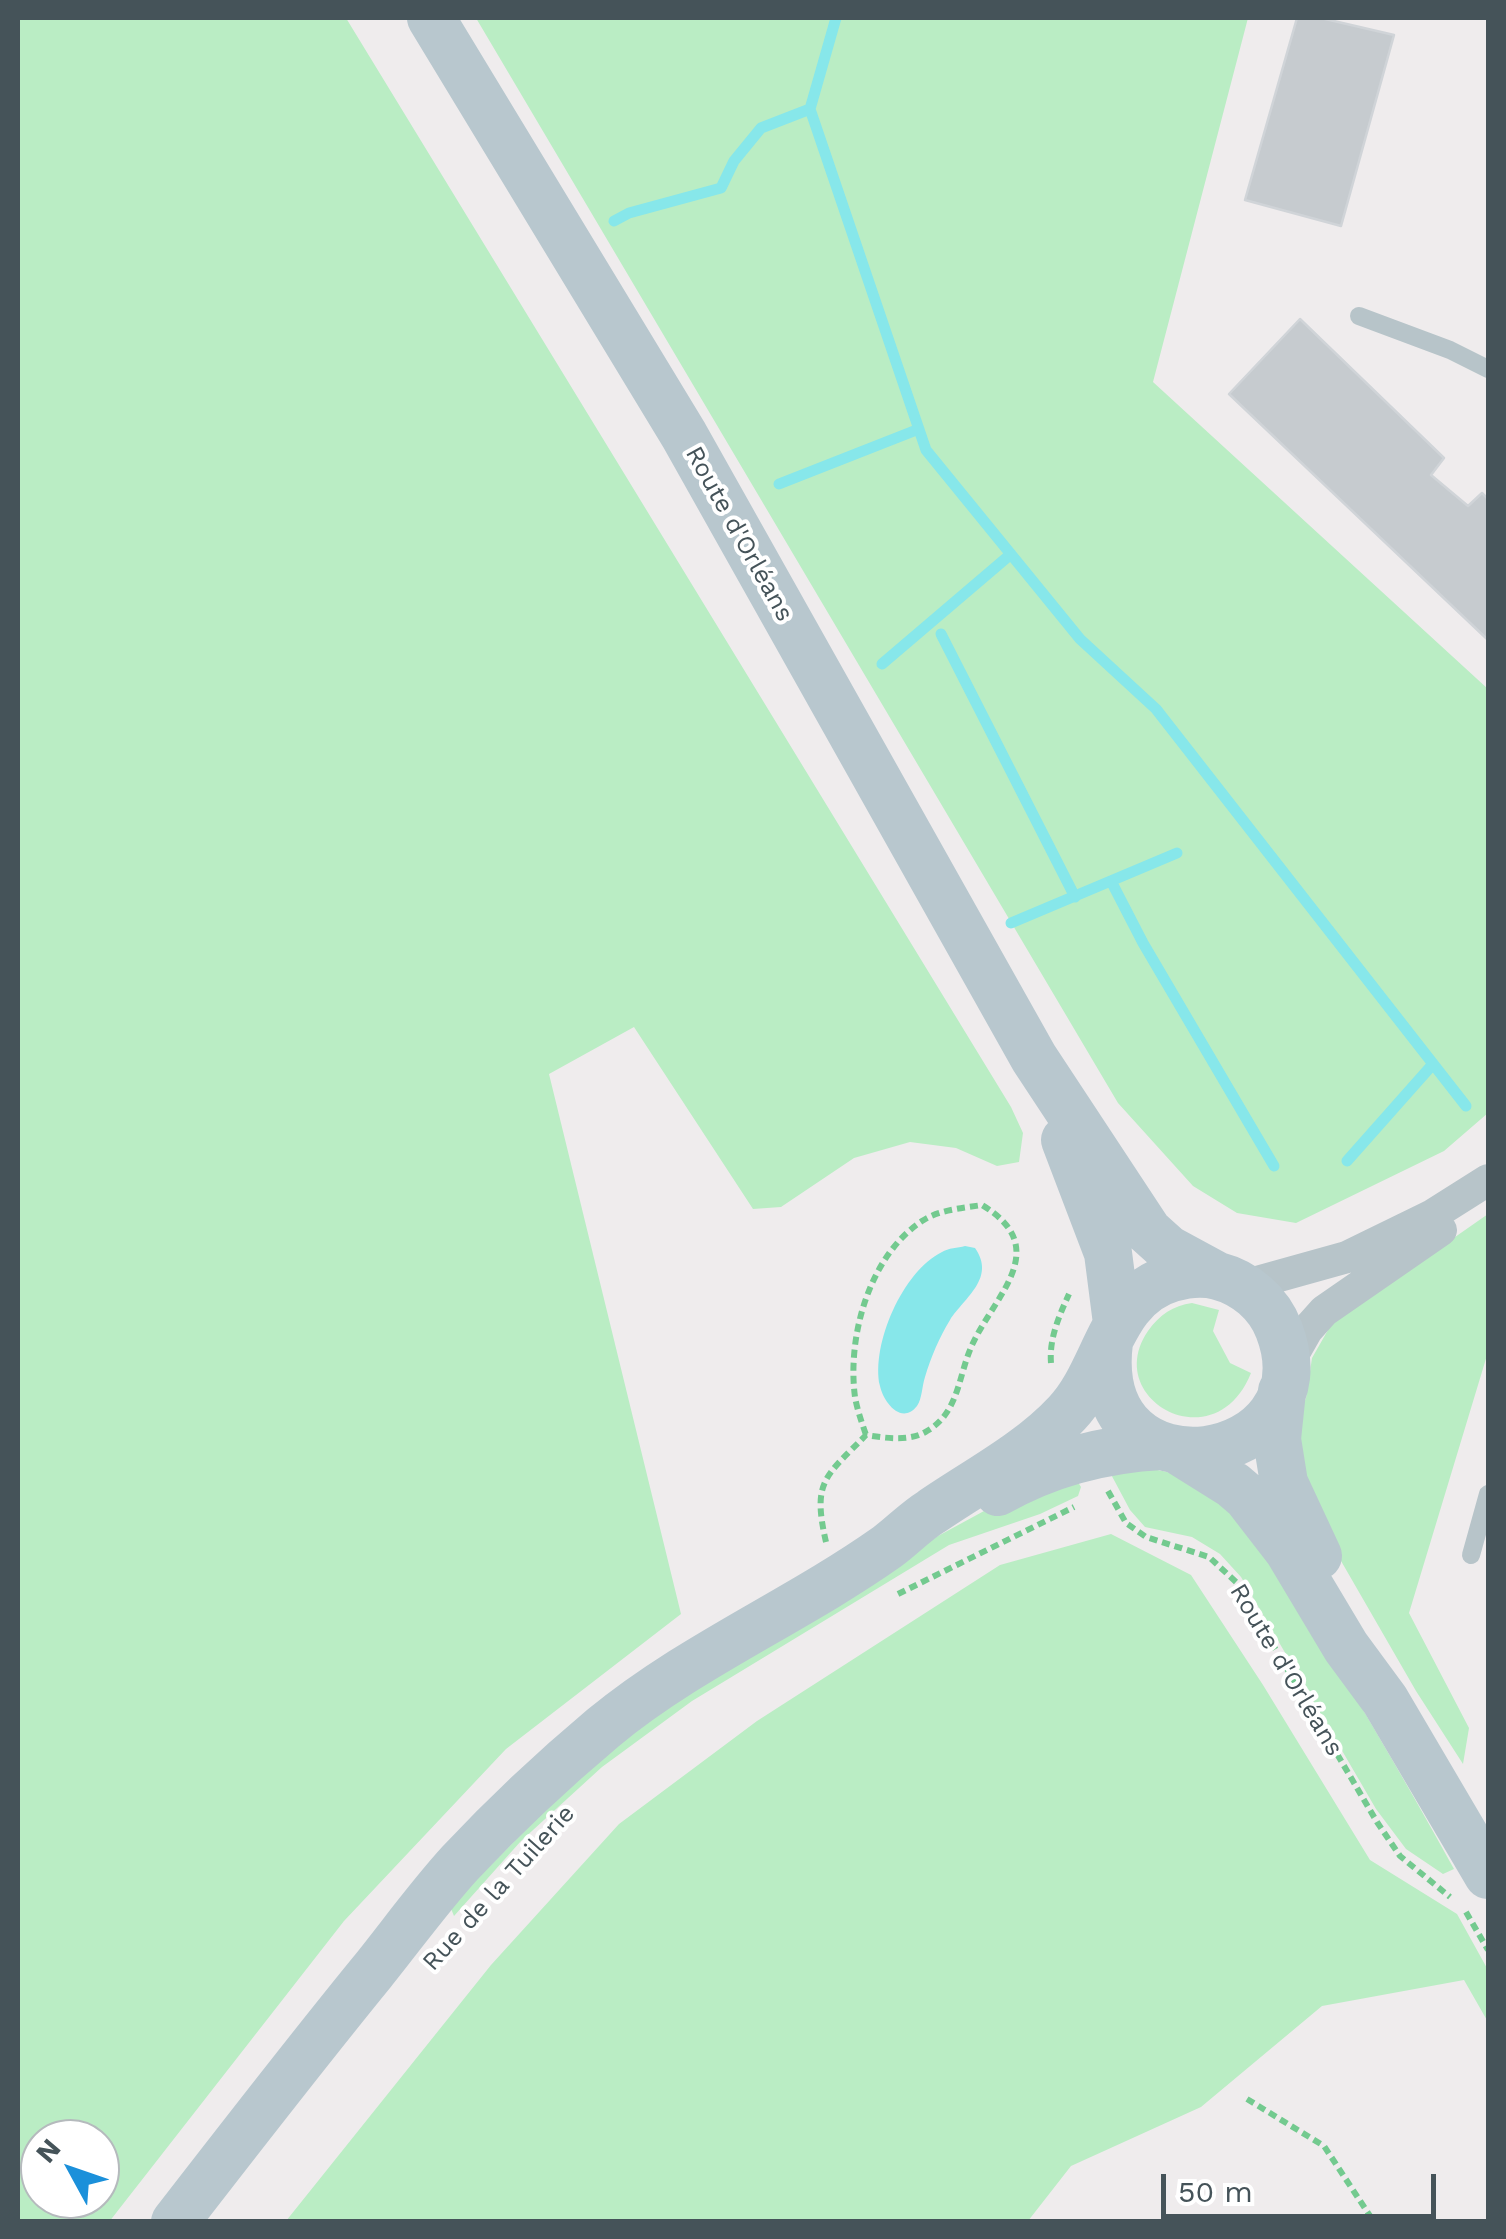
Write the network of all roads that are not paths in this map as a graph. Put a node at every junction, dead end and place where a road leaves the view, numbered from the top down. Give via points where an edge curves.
1 (431, 18) edge
2 (1359, 316) dead end
3 (1488, 369) edge
4 (1034, 1058) junction
5 (1488, 1180) edge
6 (1488, 1199) edge
7 (1229, 1281) junction
8 (1113, 1332) junction
9 (1284, 1378) junction
10 (1169, 1448) junction
11 (1488, 1494) edge
12 (887, 1547) junction
13 (1471, 1555) dead end
14 (1385, 1700) junction
15 (1488, 1875) edge
16 (175, 2222) edge

1 - 4 main road, Route d'Orléans via 684,435
2 - 3 lane
4 - 7 main road, Route d'Orléans via 1148,1231
4 - 8 main road, Route d'Orléans via 1108,1253
5 - 7 street via 1347,1257
6 - 9 street via 1324,1311
7 - 8 main road via 1186,1274 1158,1282 1134,1298
7 - 9 main road via 1261,1301 1275,1320 1284,1343
8 - 10 main road via 1107,1363 1116,1404 1128,1422
8 - 12 main road via 1085,1392 1064,1417
9 - 10 main road via 1260,1426 1242,1440 1199,1452
9 - 14 main road via 1277,1439 1284,1483
10 - 12 main road via 1108,1450 1027,1476
10 - 14 main road via 1248,1498
11 - 13 lane
12 - 16 main road, Rue de la Tuilerie via 692,1665 607,1725 530,1792 458,1865
14 - 15 main road

